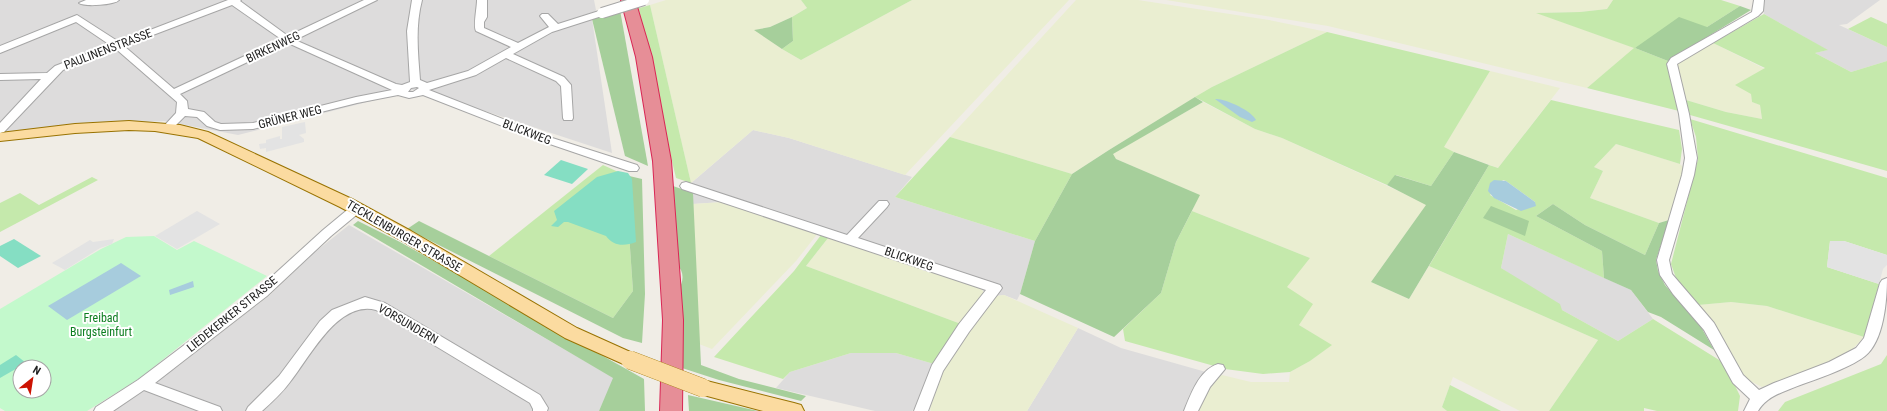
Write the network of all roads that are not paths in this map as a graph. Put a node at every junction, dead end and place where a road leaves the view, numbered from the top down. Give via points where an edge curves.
1 (114, 0) edge
2 (372, 0) edge
3 (417, 0) edge
4 (482, 0) edge
5 (623, 0) edge
6 (628, 0) edge
7 (644, 0) edge
8 (1759, 0) edge
9 (85, 1) edge
10 (234, 1) edge
11 (545, 16) dead end
12 (77, 18) junction
13 (555, 27) junction
14 (288, 40) junction
15 (117, 45) junction
16 (518, 47) junction
17 (0, 50) edge
18 (505, 54) junction
19 (50, 76) junction
20 (0, 77) edge
21 (421, 87) junction
22 (403, 90) junction
23 (174, 93) junction
24 (182, 112) junction
25 (568, 118) dead end
26 (168, 127) junction
27 (0, 130) edge
28 (0, 137) edge
29 (633, 168) dead end
30 (686, 186) dead end
31 (883, 204) dead end
32 (356, 209) junction
33 (850, 240) junction
34 (1887, 283) edge
35 (1218, 369) dead end
36 (143, 384) junction
37 (1758, 398) junction
38 (101, 411) edge
39 (215, 411) edge
40 (253, 411) edge
41 (540, 411) edge
42 (660, 411) edge
43 (671, 411) edge
44 (794, 411) edge
45 (920, 411) edge
46 (1191, 411) edge
47 (1751, 411) edge

1 - 9 street
2 - 14 street, BIRKENWEG
3 - 21 street via 411,42
4 - 16 street via 479,29
5 - 42 highway via 639,59 655,161 663,321
6 - 43 highway via 644,57 662,162 672,320
7 - 13 street, GRÜNER WEG, bridge
8 - 37 street via 1758,11 1755,14 1672,64 1691,158 1663,260 1666,275 1709,327 1738,378
9 - 12 street via 78,11
10 - 14 street
10 - 15 street, PAULINENSTRASSE
11 - 13 street
12 - 15 street
12 - 17 street
13 - 16 street, GRÜNER WEG
14 - 22 street
14 - 23 street, BIRKENWEG
15 - 19 street, PAULINENSTRASSE via 59,68
15 - 23 street
16 - 18 street, GRÜNER WEG
18 - 21 street, GRÜNER WEG via 472,73
18 - 25 street via 566,85
19 - 20 street
19 - 27 street, PAULINENSTRASSE
21 - 22 street, GRÜNER WEG via 410,96 402,94
21 - 29 street, BLICKWEG via 542,138
22 - 24 street, GRÜNER WEG via 240,127 220,127 200,114
23 - 24 street via 182,102
24 - 26 street
26 - 28 main road, TECKLENBURGER STRASSE via 78,128
26 - 32 main road, TECKLENBURGER STRASSE via 203,135
30 - 33 street, BLICKWEG
31 - 33 street
32 - 36 street, LIEDEKERKER STRASSE via 262,293
32 - 44 main road, TECKLENBURGER STRASSE, bridge via 571,333 630,360 703,388
33 - 45 street, BLICKWEG via 995,288 937,369
34 - 37 street via 1870,339 1861,352
35 - 46 street via 1203,384
36 - 38 street, LIEDEKERKER STRASSE
36 - 39 street
37 - 47 street
40 - 41 street, VORSUNDERN via 284,380 325,325 337,314 365,302 380,306 493,373 534,399 541,408

